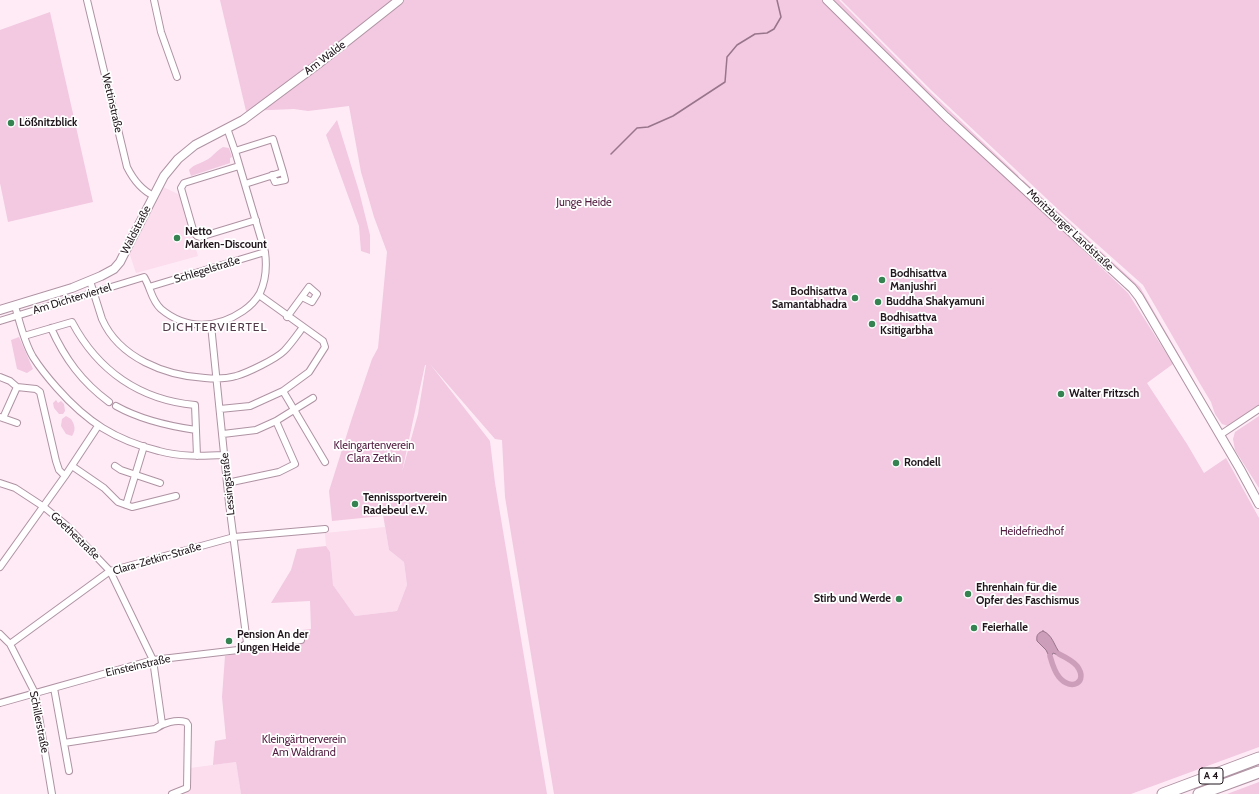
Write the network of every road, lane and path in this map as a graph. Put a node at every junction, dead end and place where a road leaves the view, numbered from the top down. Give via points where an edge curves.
1 (87, 0) edge
2 (154, 0) edge
3 (400, 0) edge
4 (827, 0) edge
5 (177, 77) dead end
6 (249, 115) joint
7 (227, 128) junction
8 (235, 151) junction
9 (240, 166) junction
10 (245, 184) junction
11 (154, 196) junction
12 (256, 220) junction
13 (265, 252) junction
14 (90, 281) junction
15 (149, 288) junction
16 (94, 293) junction
17 (259, 295) junction
18 (302, 297) dead end
19 (15, 306) junction
20 (0, 310) edge
21 (18, 316) junction
22 (287, 316) junction
23 (0, 321) edge
24 (211, 325) junction
25 (303, 327) junction
26 (51, 328) junction
27 (24, 336) junction
28 (0, 377) edge
29 (217, 379) junction
30 (17, 387) junction
31 (283, 391) junction
32 (313, 398) dead end
33 (109, 402) dead end
34 (116, 406) dead end
35 (220, 409) junction
36 (1259, 409) edge
37 (295, 410) junction
38 (2, 417) edge
39 (276, 421) junction
40 (17, 423) dead end
41 (98, 426) junction
42 (196, 430) junction
43 (223, 434) junction
44 (1220, 435) junction
45 (144, 446) junction
46 (225, 455) junction
47 (197, 456) junction
48 (325, 462) dead end
49 (72, 466) junction
50 (115, 466) dead end
51 (135, 475) junction
52 (65, 476) junction
53 (0, 483) edge
54 (160, 483) dead end
55 (227, 483) junction
56 (176, 496) dead end
57 (1259, 504) edge
58 (126, 505) junction
59 (44, 507) junction
60 (325, 529) dead end
61 (234, 537) junction
62 (0, 567) edge
63 (110, 571) junction
64 (0, 634) edge
65 (301, 640) dead end
66 (247, 643) junction
67 (10, 644) junction
68 (154, 660) junction
69 (54, 688) junction
70 (35, 693) junction
71 (0, 703) edge
72 (162, 724) junction
73 (64, 744) junction
74 (1259, 758) edge
75 (69, 771) dead end
76 (1259, 772) edge
77 (52, 794) edge
78 (172, 794) edge
79 (1163, 794) edge
80 (1200, 794) edge

1 - 11 street, Wettinstraße via 127,167 135,181
2 - 5 street via 161,32
3 - 6 main road, Am Walde
4 - 44 main road, Moritzburger Landstraße via 946,117 1132,288
6 - 7 main road, Waldstraße
7 - 8 street
7 - 11 main road, Waldstraße via 194,145 164,176
8 - 9 street
8 - 10 street via 273,139 283,172
9 - 10 street
9 - 12 street via 182,185 194,233 200,237
10 - 12 street
11 - 14 main road, Waldstraße via 120,262 107,273
12 - 13 street
13 - 15 street, Schlegelstraße
13 - 17 street via 267,268
14 - 16 street
14 - 19 main road, Waldstraße
15 - 16 street, Am Dichterviertel via 144,277
15 - 24 street via 152,299 169,314 196,325
16 - 21 street, Am Dichterviertel
16 - 29 street via 104,325 116,340 140,360 165,372
17 - 22 street
17 - 24 street via 235,316
18 - 22 street
19 - 20 main road, Waldstraße
19 - 21 street
21 - 23 street, Am Dichterviertel
21 - 27 street
22 - 25 street
24 - 29 street, Lessingstraße
25 - 29 street via 283,352 235,377
25 - 31 street via 323,341 325,347 309,372
26 - 27 street
26 - 33 street via 61,350 75,370
26 - 42 street via 72,322 84,344 104,366 126,382 158,398 195,405
27 - 41 street via 33,357 52,382 76,409
28 - 30 street
29 - 35 street, Lessingstraße
30 - 38 street
30 - 52 street via 36,388 40,392 56,461 59,470
31 - 35 street via 250,406
31 - 37 street
32 - 37 street
34 - 42 street via 149,421
35 - 43 street, Lessingstraße
36 - 44 street
37 - 39 street
37 - 48 street
38 - 40 street
39 - 43 street via 256,430
39 - 55 street via 296,464 279,472
41 - 45 street
41 - 49 street
42 - 47 street
43 - 46 street, Lessingstraße
44 - 57 main road, Moritzburger Landstraße
45 - 47 street via 159,452
45 - 51 street
46 - 47 street
46 - 55 street, Lessingstraße
49 - 52 street
49 - 58 street via 104,488 118,502
50 - 51 street
51 - 54 street
51 - 58 street
52 - 59 street
53 - 59 street, Goethestraße via 15,488
55 - 61 street, Lessingstraße
56 - 58 street via 132,507
59 - 62 street
59 - 63 street, Goethestraße via 66,525
60 - 61 street, Clara-Zetkin-Straße
61 - 63 street, Clara-Zetkin-Straße
61 - 66 street, Lessingstraße
63 - 67 street, Clara-Zetkin-Straße
63 - 68 street, Goethestraße
64 - 67 street, Schillerstraße
65 - 66 street, Einsteinstraße
66 - 68 street, Einsteinstraße via 238,650
67 - 70 street, Schillerstraße
68 - 69 street, Einsteinstraße
68 - 72 street, Goethestraße
69 - 70 street, Einsteinstraße
69 - 73 street, Schillerstraße
70 - 71 street, Einsteinstraße
70 - 77 street, Schillerstraße
72 - 73 street via 155,729
72 - 78 street via 182,721 188,725 187,788
73 - 75 street, Schillerstraße
74 - 79 highway, A 4
76 - 80 highway, A 4

